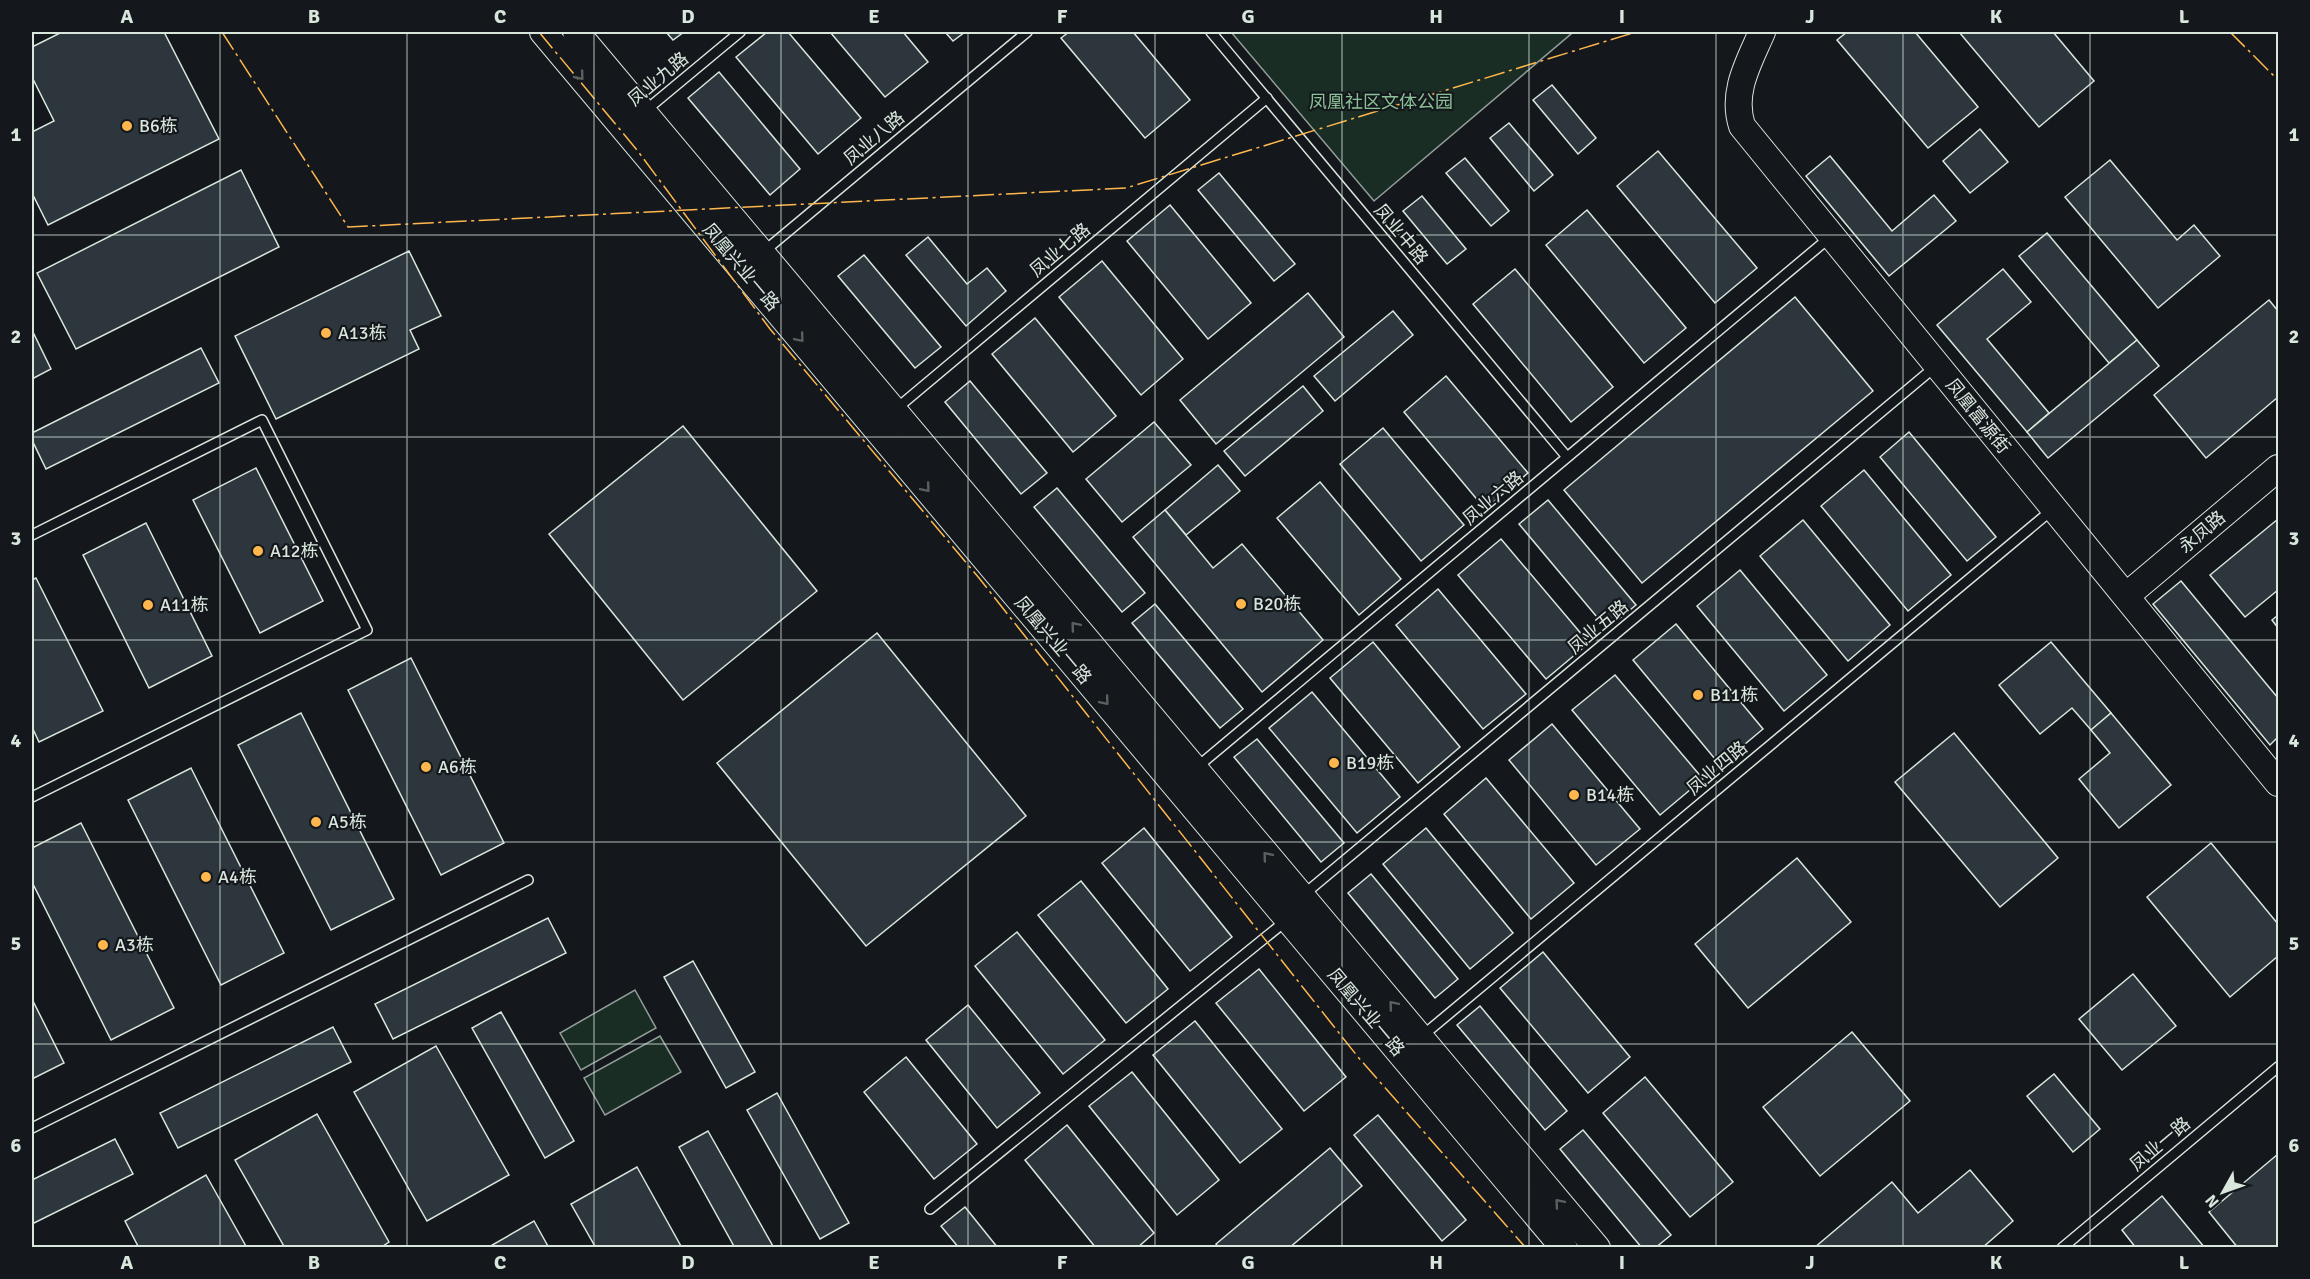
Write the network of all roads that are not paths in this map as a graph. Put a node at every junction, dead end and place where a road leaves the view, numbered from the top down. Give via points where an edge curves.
1 (543, 32) edge
2 (576, 32) edge
3 (740, 32) edge
4 (1027, 32) edge
5 (1211, 32) edge
6 (1762, 32) edge
7 (1267, 98) junction
8 (634, 120) junction
9 (1831, 236) junction
10 (752, 261) junction
11 (1937, 365) junction
12 (884, 418) junction
13 (1567, 457) junction
14 (2278, 468) edge
15 (2054, 508) junction
16 (32, 535) edge
17 (2126, 596) junction
18 (1185, 777) junction
19 (2278, 783) edge
20 (32, 797) edge
21 (528, 880) dead end
22 (1295, 908) junction
23 (1410, 1046) junction
24 (2278, 1067) edge
25 (32, 1128) edge
26 (930, 1209) dead end
27 (1564, 1248) edge
28 (1597, 1248) edge
29 (2062, 1248) edge

1 -> 8 street, 凤凰兴业一路
2 - 8 street, 凤凰兴业一路
3 - 8 lane, 凤业九路
4 - 10 lane, 凤业八路
5 - 7 lane, 凤业中路
6 - 9 street, 凤凰富源街 via 1737,99 1742,126
7 - 12 lane, 凤业七路
7 - 13 lane, 凤业中路
8 - 10 street, 凤凰兴业一路
9 - 11 street, 凤凰富源街
9 - 13 lane, 凤业六路
10 - 12 street, 凤凰兴业一路
11 - 15 street, 凤凰富源街
11 - 22 lane, 凤业五路
12 - 18 street, 凤凰兴业一路
13 - 18 lane, 凤业六路
14 - 17 street, 永凤路
15 - 17 street, 凤凰富源街
15 - 23 lane, 凤业四路
16 - 20 lane via 262,420 367,630
17 - 19 street, 凤凰富源街
18 - 22 street, 凤凰兴业一路
21 - 25 lane
22 - 23 street, 凤凰兴业一路
22 - 26 lane, 凤业五路
23 - 27 street, 凤凰兴业一路
28 -> 23 street, 凤凰兴业一路
24 - 29 lane, 凤业一路

